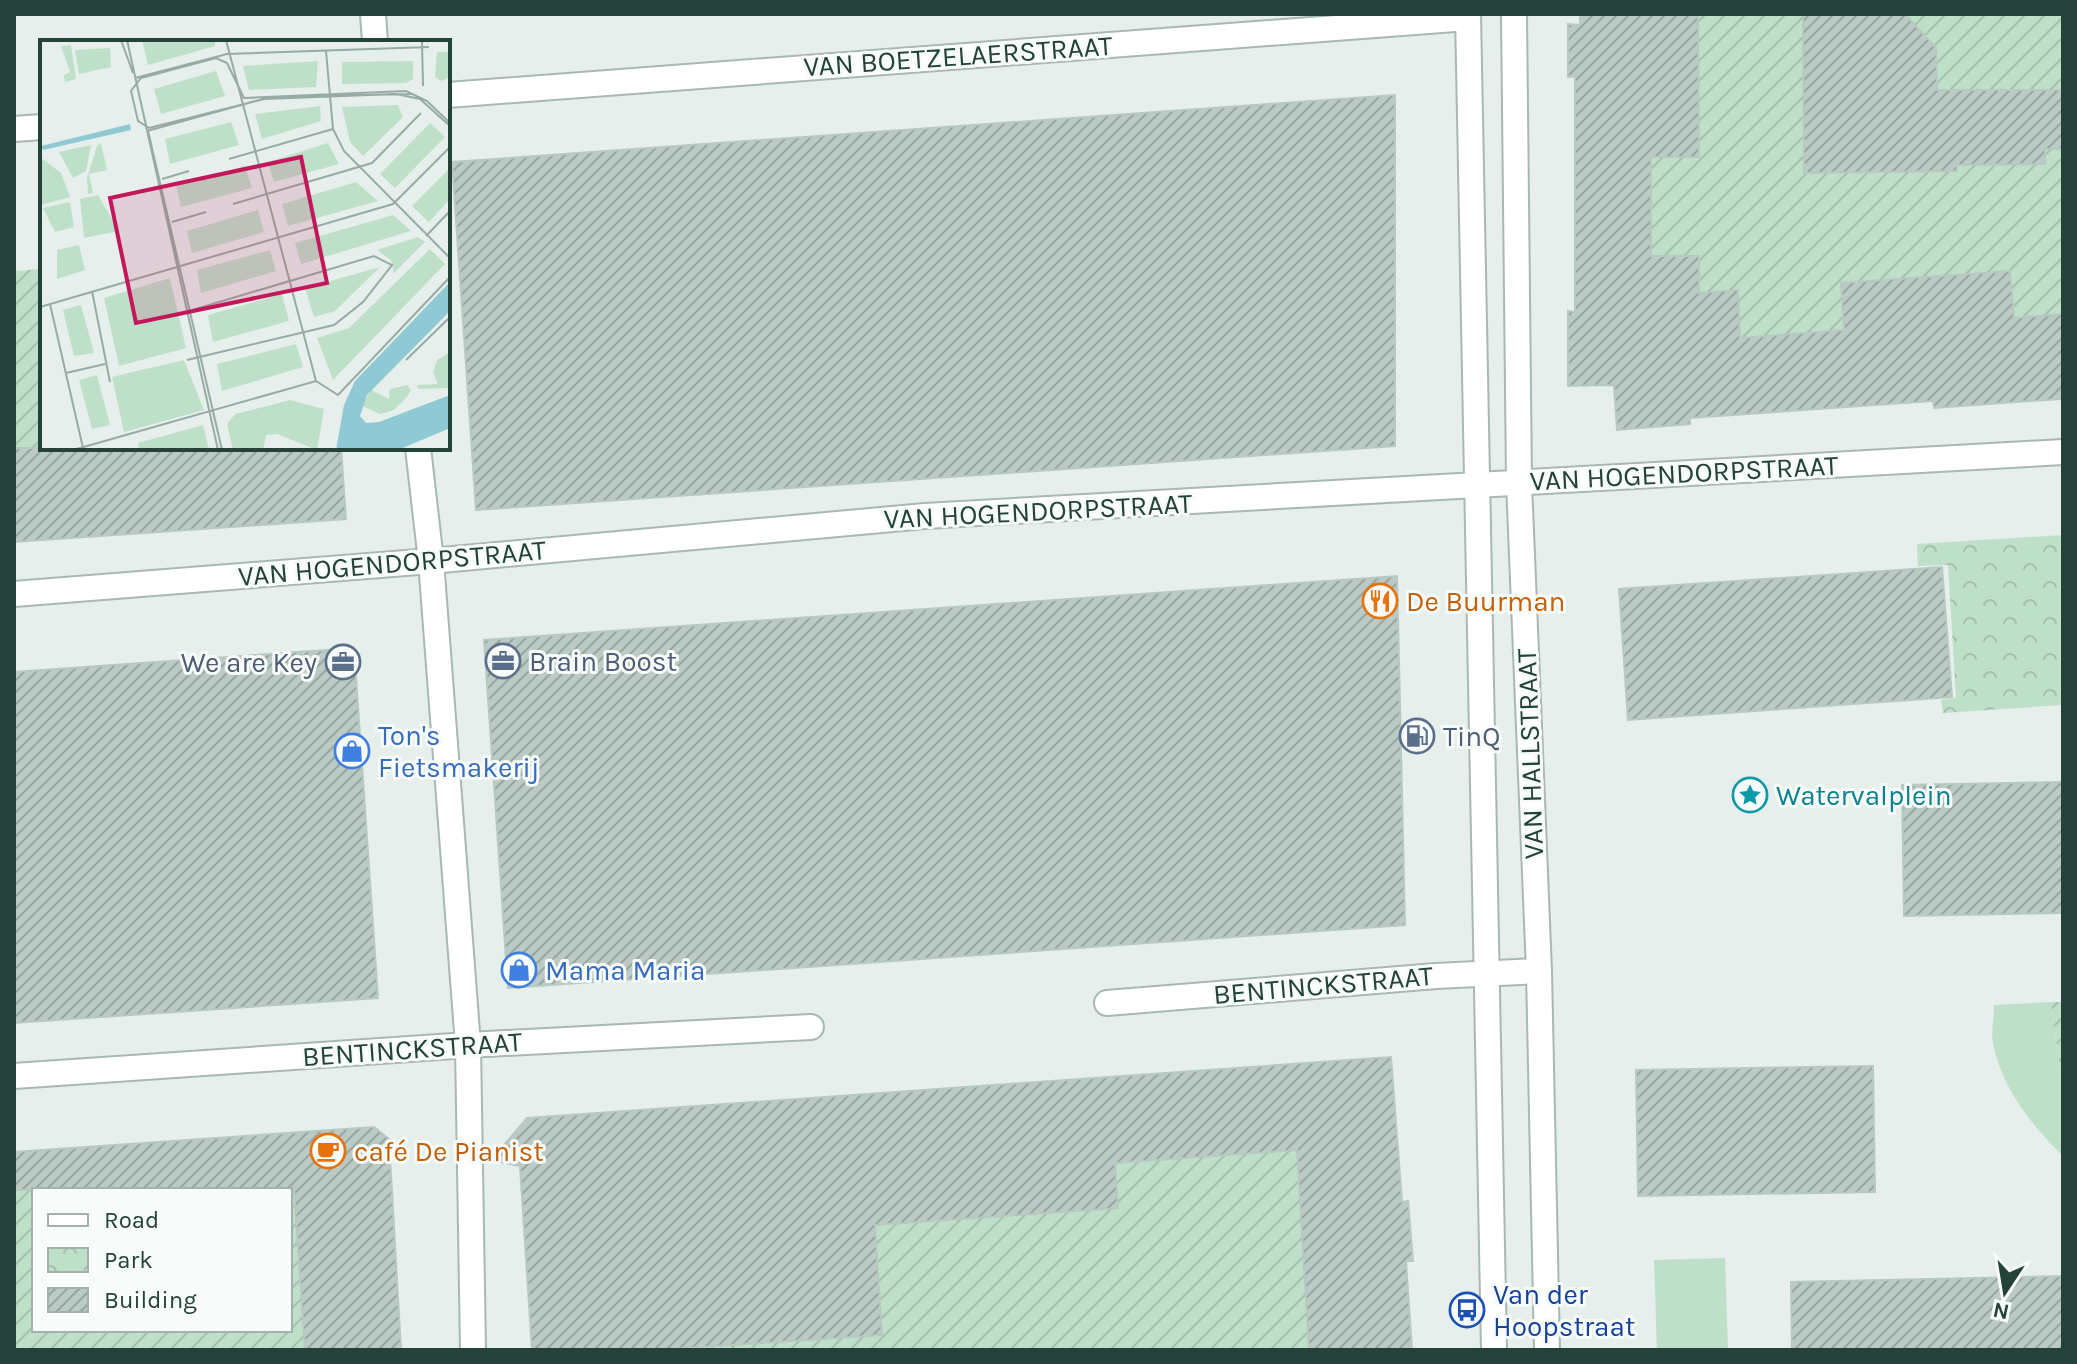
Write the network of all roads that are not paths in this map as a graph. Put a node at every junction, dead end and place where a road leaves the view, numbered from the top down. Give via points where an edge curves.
1 (373, 14) edge
2 (1514, 14) edge
3 (1468, 16) edge
4 (375, 40) edge
5 (450, 95) edge
6 (40, 127) edge
7 (14, 129) edge
8 (418, 450) edge
9 (2063, 452) edge
10 (1519, 482) junction
11 (1477, 485) junction
12 (431, 561) junction
13 (14, 594) edge
14 (1539, 971) junction
15 (1485, 972) junction
16 (1107, 1003) dead end
17 (811, 1027) dead end
18 (468, 1045) junction
19 (14, 1076) edge
20 (473, 1350) edge
21 (1494, 1350) edge
22 (1547, 1350) edge

1 - 4 street
2 - 10 street, VAN HALLSTRAAT
3 - 5 street, VAN BOETZELAERSTRAAT
3 - 11 street, VAN HALLSTRAAT
6 - 7 street
8 - 12 street
9 - 10 street, VAN HOGENDORPSTRAAT
10 - 11 street, VAN HOGENDORPSTRAAT
10 - 14 street, VAN HALLSTRAAT
11 - 12 street, VAN HOGENDORPSTRAAT via 925,516
11 - 15 street, VAN HALLSTRAAT
12 - 13 street, VAN HOGENDORPSTRAAT
12 - 18 street
14 - 15 street, BENTINCKSTRAAT
14 - 22 street, VAN HALLSTRAAT
15 - 16 street, BENTINCKSTRAAT
15 - 21 street, VAN HALLSTRAAT
17 - 18 street, BENTINCKSTRAAT
18 - 19 street, BENTINCKSTRAAT
18 - 20 street

